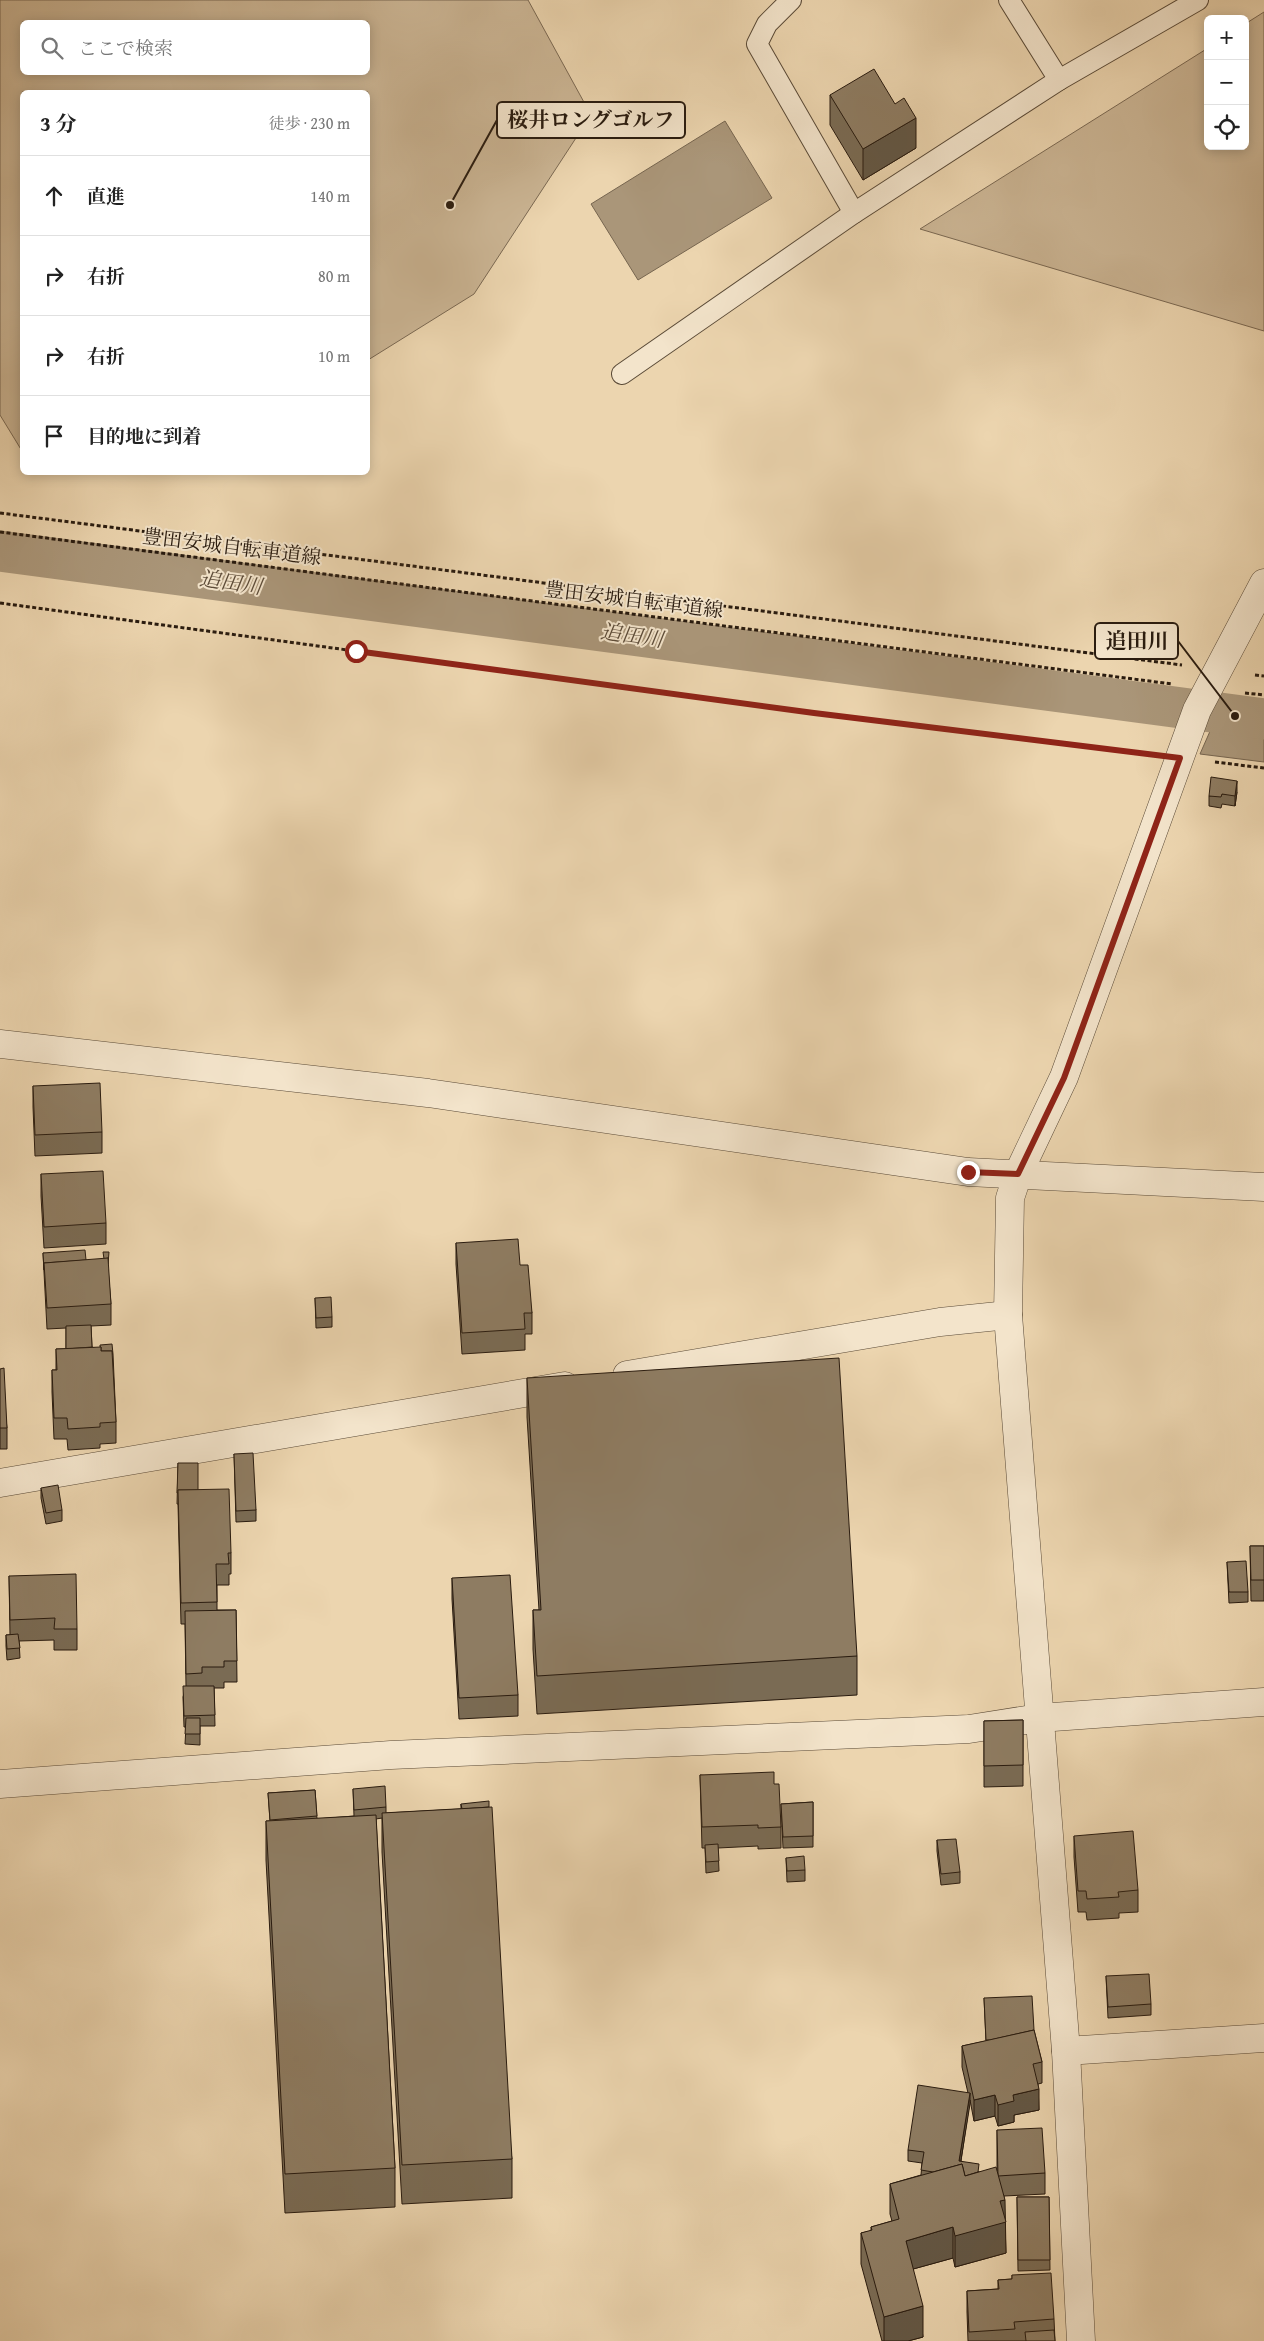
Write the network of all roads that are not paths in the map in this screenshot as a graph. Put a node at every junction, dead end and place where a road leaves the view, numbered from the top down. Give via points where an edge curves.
1 (791, 0) edge
2 (1009, 0) edge
3 (1198, 0) edge
4 (1058, 80) junction
5 (854, 213) junction
6 (622, 374) dead end
7 (1264, 583) edge
8 (0, 1044) edge
9 (1018, 1174) junction
10 (1264, 1187) edge
11 (1008, 1315) junction
12 (0, 1483) edge
13 (1264, 1702) edge
14 (1039, 1718) junction
15 (0, 1784) edge
16 (1264, 2038) edge
17 (1066, 2052) junction
18 (1081, 2341) edge

1 - 5 lane via 767,24 757,44
2 - 4 lane
3 - 4 lane
4 - 5 lane
5 - 6 lane
7 - 9 street via 1207,690 1181,753 1064,1078
8 - 9 street via 428,1093 968,1172
9 - 10 street
9 - 11 street via 1010,1198
11 - 12 street via 940,1322
11 - 14 street
13 - 14 street
14 - 15 street via 969,1729 391,1756
14 - 17 street
16 - 17 street
17 - 18 street

